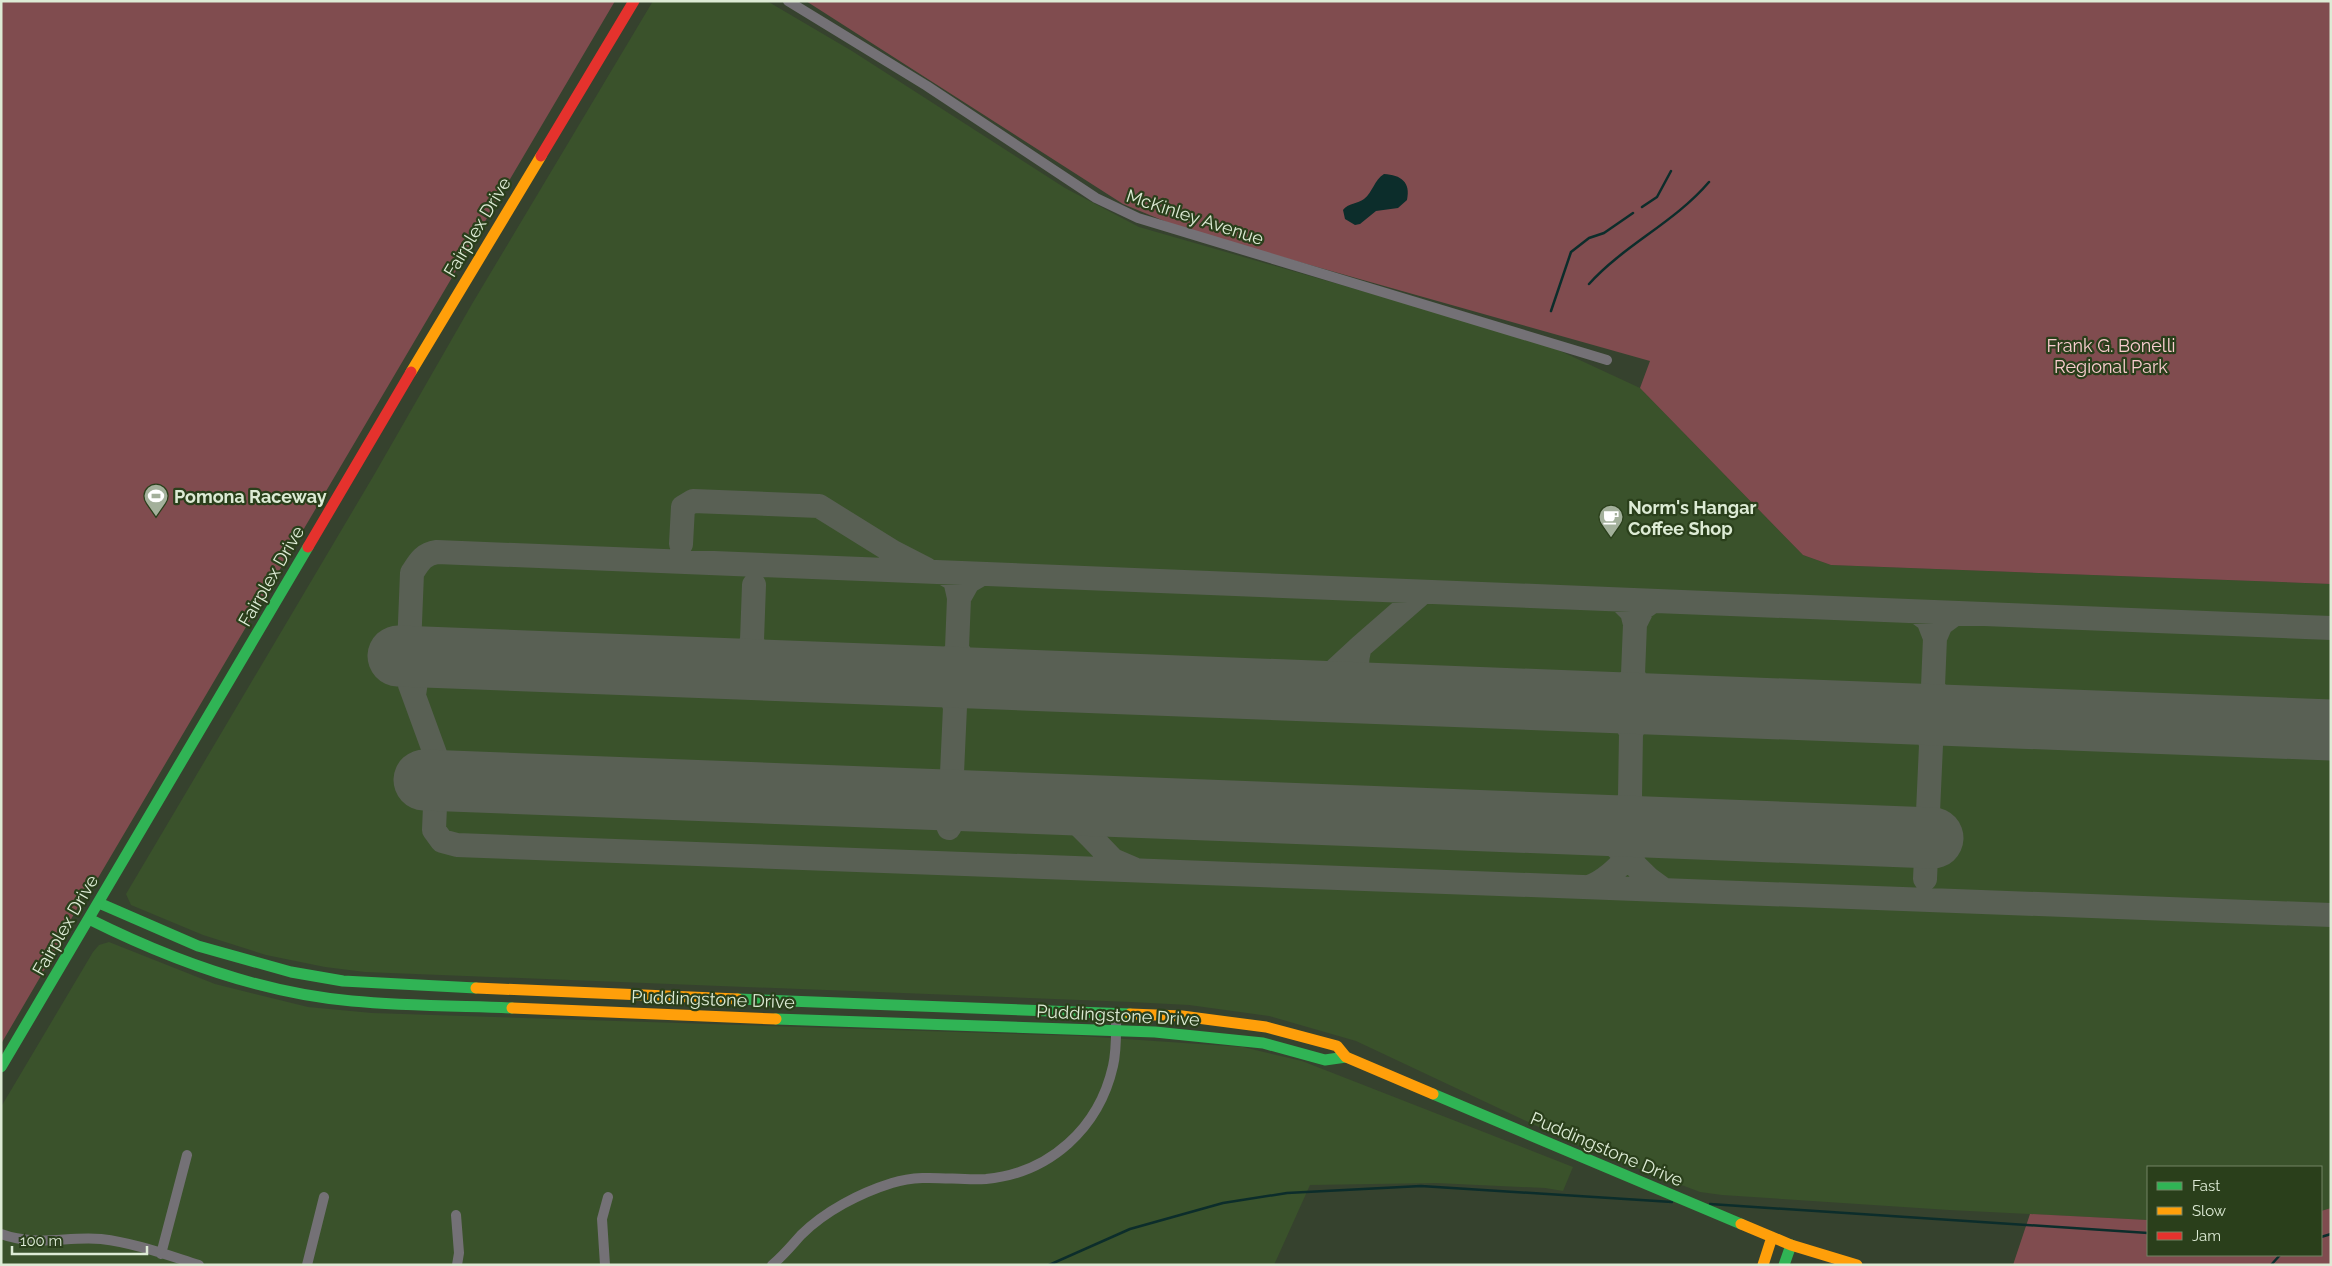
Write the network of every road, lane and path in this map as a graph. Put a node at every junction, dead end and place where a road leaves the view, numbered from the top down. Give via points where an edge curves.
1 (632, 1) edge
2 (788, 1) edge
3 (1607, 360) dead end
4 (99, 903) junction
5 (89, 919) junction
6 (1116, 1014) junction
7 (1116, 1031) junction
8 (1346, 1057) junction
9 (1, 1067) edge
10 (187, 1155) dead end
11 (324, 1197) dead end
12 (608, 1197) dead end
13 (456, 1215) dead end
14 (1, 1234) edge
15 (1772, 1237) junction
16 (1791, 1245) junction
17 (160, 1254) junction
18 (199, 1265) edge
19 (307, 1265) edge
20 (457, 1265) edge
21 (605, 1265) edge
22 (772, 1265) edge
23 (1763, 1265) edge
24 (1784, 1265) edge
25 (1857, 1265) edge

1 - 4 street, Fairplex Drive
2 - 3 street, McKinley Avenue via 1117,209
4 - 5 street, Fairplex Drive
4 - 6 street, Puddingstone Drive via 198,946 291,972 344,981 565,993
5 - 7 street, Puddingstone Drive via 237,979 351,1001
5 - 9 street, Fairplex Drive
6 - 7 street
6 - 8 street, Puddingstone Drive via 1182,1016 1266,1027 1336,1046
7 - 8 street, Puddingstone Drive via 1229,1038 1325,1060
7 - 22 street via 1113,1065 1095,1113 1070,1144 1048,1159 1012,1174 986,1179 930,1176 894,1182 837,1208 819,1220
8 - 15 street, Puddingstone Drive
10 - 17 street
11 - 19 street
12 - 21 street via 602,1219
13 - 20 street
14 - 17 street via 43,1242 99,1239 126,1243
15 - 16 street, Puddingstone Drive
15 - 23 street
16 - 24 street
16 - 25 street, Puddingstone Drive
17 - 18 street

